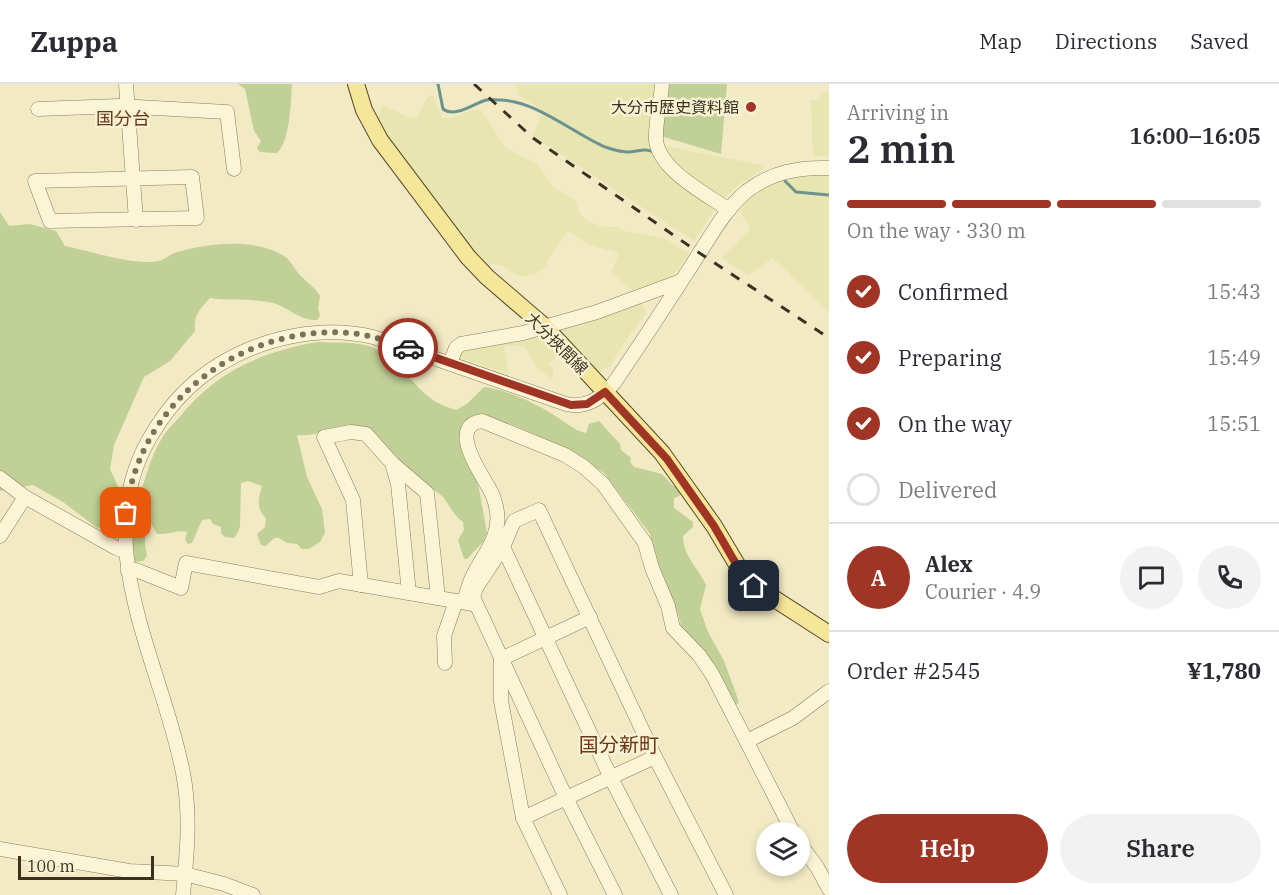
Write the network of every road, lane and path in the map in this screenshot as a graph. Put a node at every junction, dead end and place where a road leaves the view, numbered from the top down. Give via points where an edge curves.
1 (126, 84) edge
2 (356, 84) edge
3 (662, 84) edge
4 (128, 107) junction
5 (38, 109) dead end
6 (829, 168) edge
7 (234, 169) dead end
8 (133, 178) junction
9 (729, 210) junction
10 (136, 219) junction
11 (681, 281) junction
12 (544, 326) junction
13 (450, 363) junction
14 (605, 392) junction
15 (392, 463) junction
16 (0, 478) edge
17 (25, 497) junction
18 (0, 536) edge
19 (503, 547) junction
20 (125, 551) junction
21 (128, 571) junction
22 (361, 585) junction
23 (409, 593) junction
24 (438, 598) junction
25 (465, 603) junction
26 (590, 617) junction
27 (829, 634) edge
28 (546, 638) junction
29 (501, 659) junction
30 (445, 663) dead end
31 (829, 691) edge
32 (747, 741) junction
33 (655, 757) junction
34 (611, 778) junction
35 (566, 798) junction
36 (523, 818) junction
37 (788, 822) edge
38 (0, 849) edge
39 (810, 858) edge
40 (185, 874) junction
41 (829, 889) edge
42 (724, 894) edge
43 (183, 895) edge
44 (253, 895) edge
45 (559, 895) edge
46 (615, 895) edge
47 (671, 895) edge

1 - 4 street
2 - 12 main road, 大分挾間線 via 375,133 449,234 487,277
3 - 9 street via 656,135 660,153 679,175
4 - 5 street
4 - 7 street via 227,112
4 - 8 street
6 - 9 street via 778,174 745,193
8 - 10 street
8 - 10 street via 192,177 197,218
8 - 10 street via 35,181 50,221
9 - 11 street
11 - 12 street
11 - 14 street
12 - 13 street via 459,344
12 - 14 main road, 大分挾間線
13 - 14 street via 571,405 587,404
13 - 20 street via 352,333 284,338 224,362 183,392 149,438 129,492
14 - 27 main road, 大分挾間線 via 667,459 750,583
15 - 22 street via 366,434 351,432 324,437 353,500
15 - 23 street via 398,484
15 - 24 street via 426,493
16 - 17 street
17 - 18 street
17 - 20 street
19 - 25 street via 473,597
19 - 26 street via 514,520 539,510
19 - 28 street
20 - 21 street
21 - 22 street via 136,570 181,588 186,563 319,587 339,581
21 - 40 street via 183,771 188,814
22 - 23 street
23 - 24 street
24 - 25 street
25 - 29 street
25 - 30 street via 444,636
25 - 32 street via 471,579 498,524 494,499 467,446 469,430 482,421 565,455 608,490 645,543 673,628 712,674
26 - 28 street
26 - 33 street
28 - 29 street
28 - 34 street
29 - 35 street
29 - 36 street via 501,701
31 - 32 street via 793,718
32 - 37 street
33 - 34 street
33 - 42 street
34 - 35 street
34 - 47 street
35 - 36 street
35 - 46 street
36 - 45 street
38 - 40 street via 129,871
39 - 41 street
40 - 43 street
40 - 44 street

